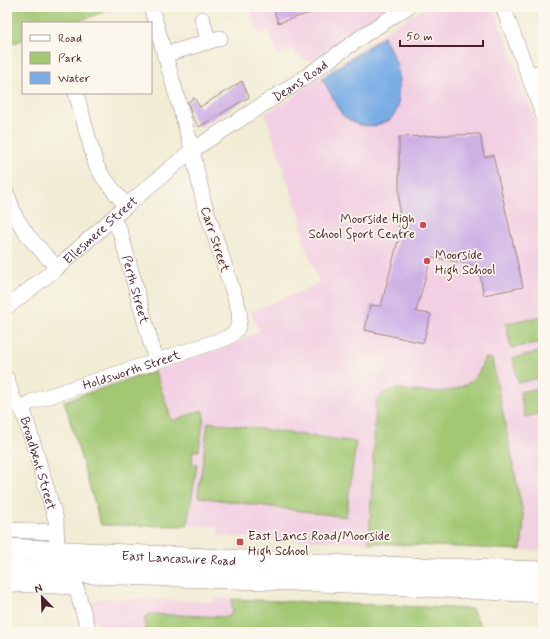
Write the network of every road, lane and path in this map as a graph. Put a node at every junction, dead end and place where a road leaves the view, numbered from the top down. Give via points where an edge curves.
1 (407, 7) edge
2 (503, 7) edge
3 (152, 10) dead end
4 (202, 19) dead end
5 (164, 55) junction
6 (543, 71) edge
7 (529, 76) junction
8 (76, 94) edge
9 (543, 114) edge
10 (196, 147) junction
11 (7, 194) edge
12 (126, 206) junction
13 (112, 219) junction
14 (57, 268) junction
15 (7, 307) edge
16 (239, 327) joint
17 (156, 361) junction
18 (7, 379) edge
19 (20, 408) junction
20 (7, 530) edge
21 (56, 542) junction
22 (7, 549) edge
23 (7, 570) edge
24 (543, 572) edge
25 (74, 580) junction
26 (7, 584) edge
27 (543, 592) edge
28 (89, 632) edge

1 - 10 street, Deans Road via 307,76
2 - 7 street
3 - 5 street, Carr Street
4 - 5 street via 214,40
5 - 10 street, Carr Street
6 - 7 street
7 - 9 street
8 - 12 street via 96,165
10 - 12 street, Ellesmere Street
10 - 16 street, Carr Street via 204,203 239,310
11 - 14 street via 19,223
12 - 13 street, Ellesmere Street
13 - 14 street, Ellesmere Street
13 - 17 street, Perth Street via 120,231
14 - 15 street, Ellesmere Street
16 - 17 street, Holdsworth Street via 235,333 224,339
17 - 19 street, Holdsworth Street via 31,402
18 - 19 street, Broadbent Street via 13,399
19 - 21 street, Broadbent Street via 24,413 56,520
20 - 21 street
21 - 22 highway, East Lancashire Road
21 - 24 highway, East Lancashire Road via 346,566
23 - 25 highway, East Lancashire Road
25 - 26 street
25 - 27 highway, East Lancashire Road via 354,582
25 - 28 street

